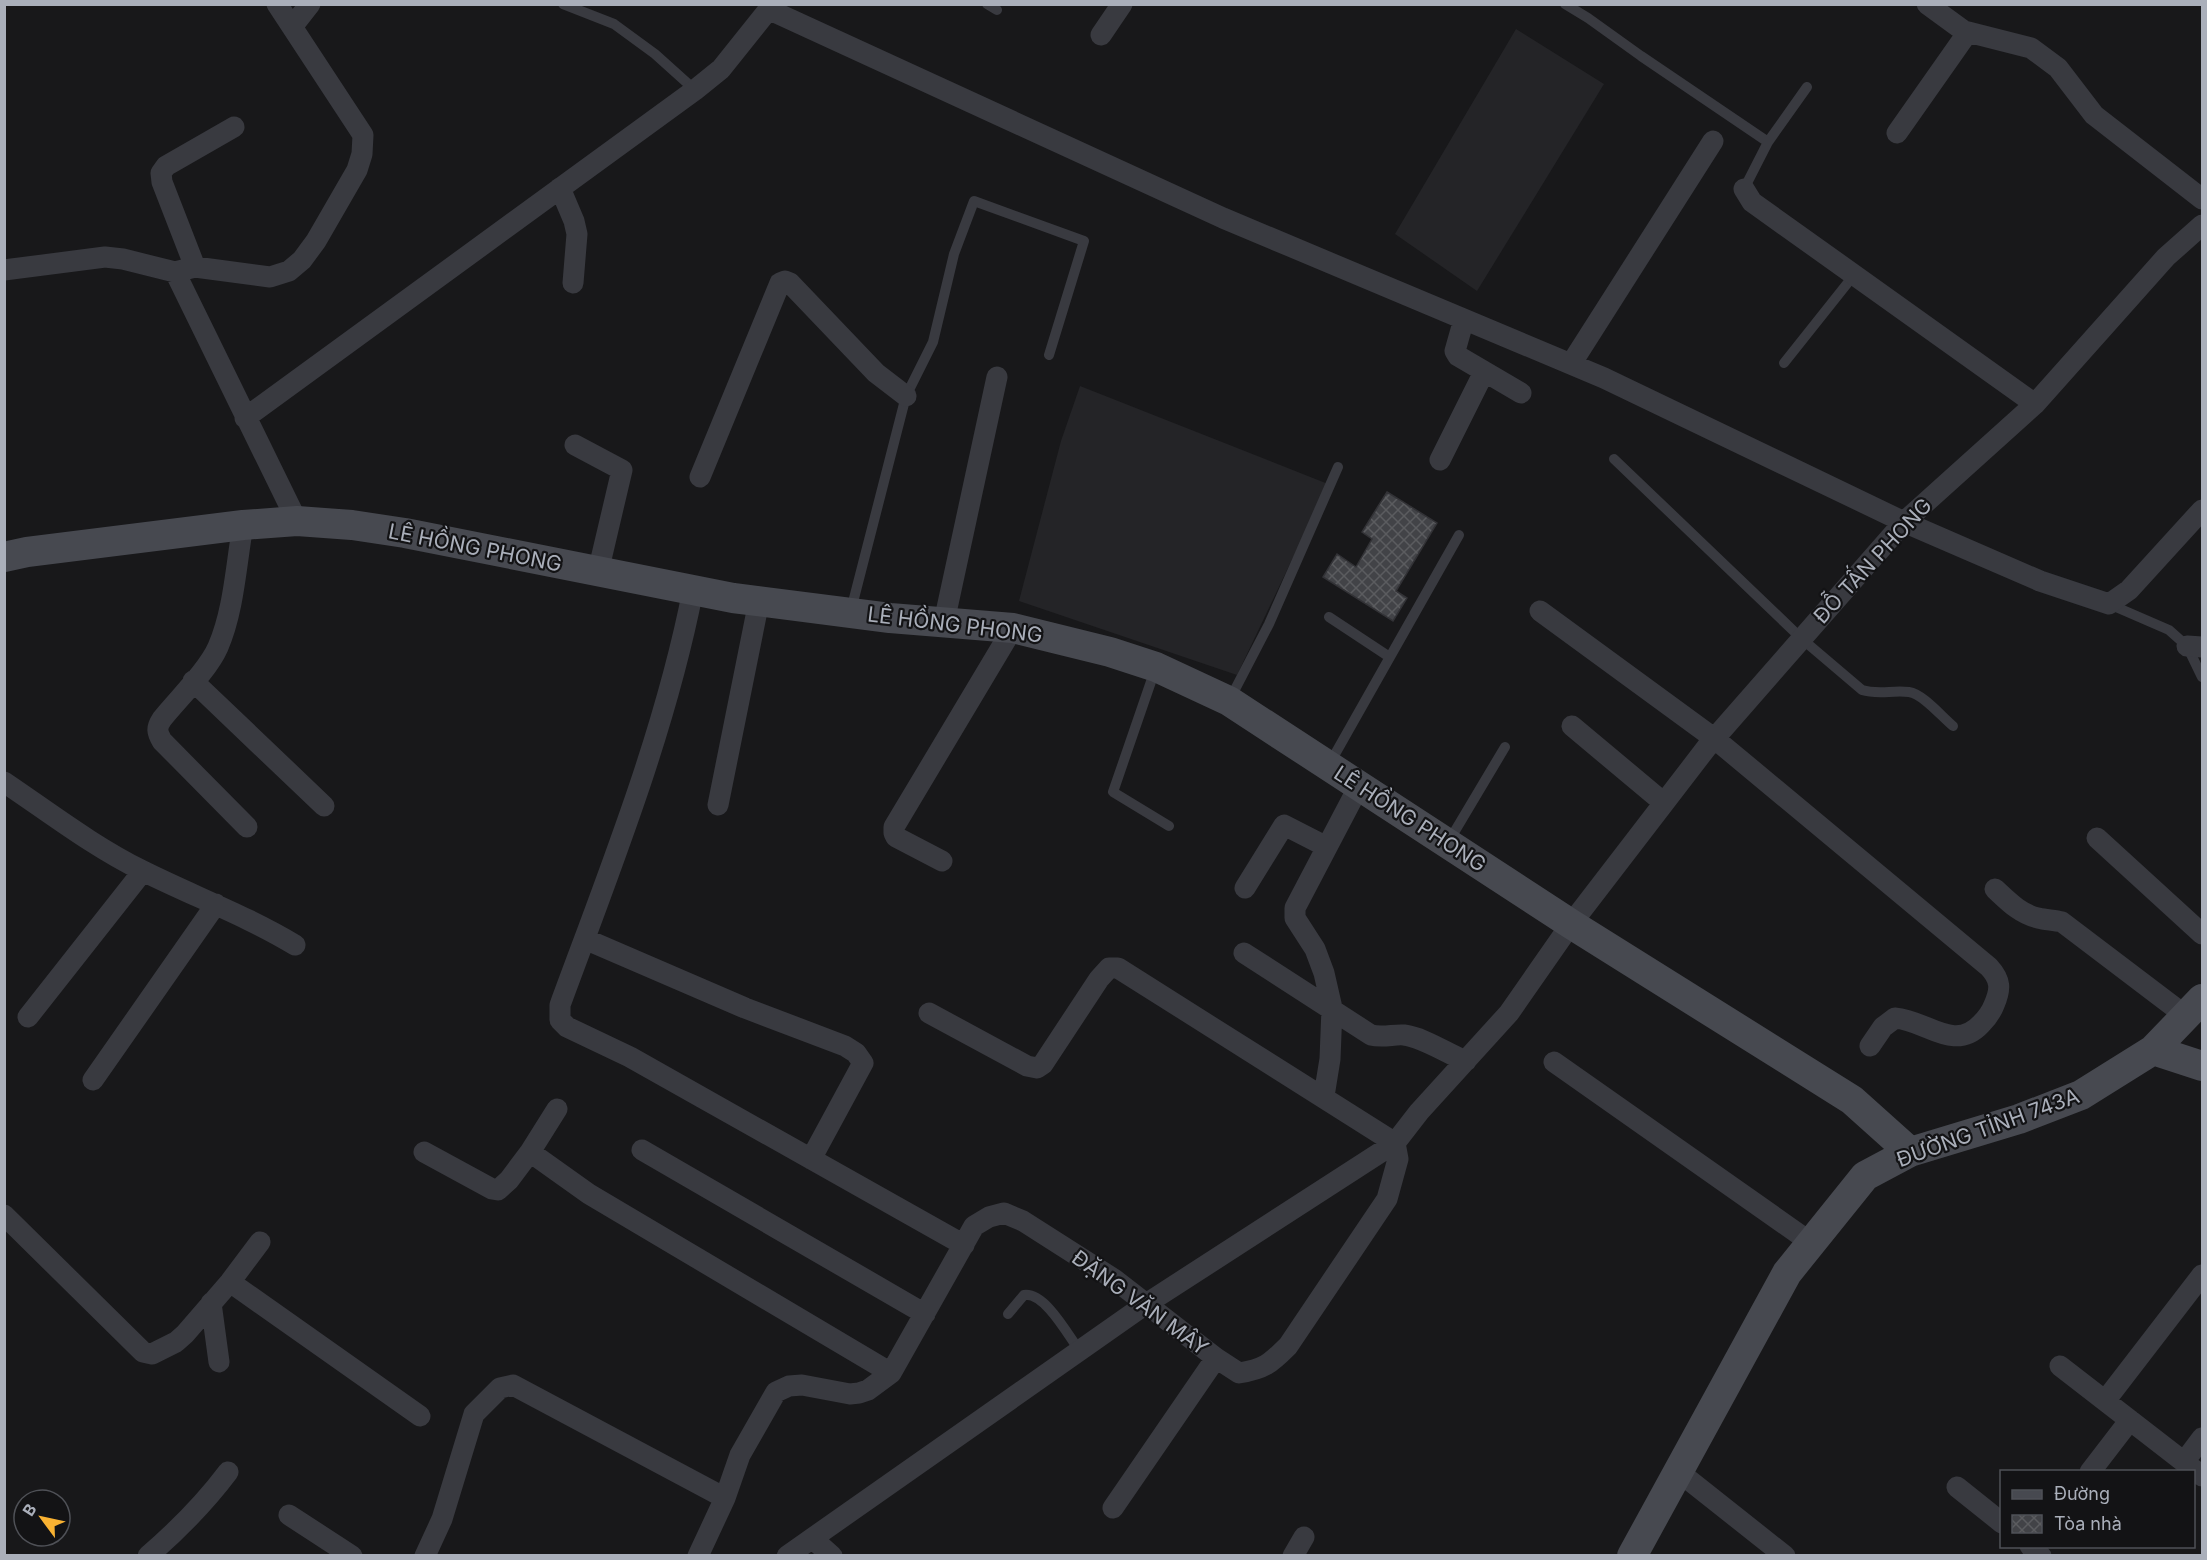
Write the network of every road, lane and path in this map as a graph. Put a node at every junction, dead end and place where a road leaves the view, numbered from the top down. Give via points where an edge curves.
1 (278, 4) edge
2 (310, 4) edge
3 (563, 4) edge
4 (987, 4) edge
5 (1122, 4) edge
6 (1565, 4) edge
7 (1927, 4) edge
8 (772, 7) edge
9 (997, 10) dead end
10 (292, 27) junction
11 (1968, 32) junction
12 (1101, 35) dead end
13 (1807, 87) dead end
14 (695, 90) junction
15 (234, 127) dead end
16 (1897, 133) dead end
17 (1713, 141) dead end
18 (1768, 141) junction
19 (560, 188) junction
20 (1744, 189) joint
21 (2202, 199) edge
22 (2202, 225) edge
23 (4, 270) edge
24 (185, 270) junction
25 (1854, 275) junction
26 (573, 283) dead end
27 (1464, 319) junction
28 (1049, 355) dead end
29 (1784, 363) dead end
30 (1571, 364) junction
31 (1484, 372) junction
32 (997, 377) dead end
33 (1521, 393) dead end
34 (906, 396) junction
35 (2036, 404) junction
36 (245, 418) junction
37 (574, 445) dead end
38 (1614, 459) dead end
39 (1440, 460) dead end
40 (1338, 467) dead end
41 (700, 477) dead end
42 (2202, 510) edge
43 (297, 521) junction
44 (1904, 522) junction
45 (243, 525) junction
46 (1459, 535) dead end
47 (4, 557) edge
48 (598, 572) junction
49 (693, 590) junction
50 (759, 601) junction
51 (2109, 604) junction
52 (1540, 611) dead end
53 (850, 613) junction
54 (1329, 617) dead end
55 (944, 622) junction
56 (1012, 628) junction
57 (1802, 639) junction
58 (2195, 647) edge
59 (1388, 657) junction
60 (1156, 666) junction
61 (2202, 677) edge
62 (193, 681) junction
63 (1229, 701) junction
64 (1572, 726) dead end
65 (1953, 726) dead end
66 (1715, 739) junction
67 (1505, 747) dead end
68 (1328, 766) junction
69 (4, 782) edge
70 (1359, 786) junction
71 (1664, 803) junction
72 (718, 805) dead end
73 (324, 806) dead end
74 (1169, 826) dead end
75 (247, 827) dead end
76 (2097, 838) dead end
77 (1447, 844) junction
78 (1327, 847) junction
79 (942, 861) dead end
80 (143, 871) junction
81 (1245, 888) dead end
82 (1995, 889) dead end
83 (216, 904) junction
84 (1571, 924) junction
85 (2202, 934) edge
86 (585, 939) junction
87 (295, 945) dead end
88 (1244, 953) dead end
89 (1332, 1008) junction
90 (2194, 1008) edge
91 (929, 1012) dead end
92 (28, 1017) dead end
93 (1870, 1046) dead end
94 (2153, 1050) junction
95 (1466, 1061) junction
96 (1554, 1062) dead end
97 (2202, 1066) edge
98 (93, 1080) dead end
99 (1324, 1096) junction
100 (557, 1109) dead end
101 (1395, 1143) junction
102 (642, 1150) dead end
103 (424, 1152) dead end
104 (530, 1152) junction
105 (1910, 1152) junction
106 (811, 1159) junction
107 (4, 1215) edge
108 (260, 1242) dead end
109 (1810, 1242) junction
110 (964, 1245) junction
111 (2202, 1275) edge
112 (230, 1282) junction
113 (211, 1303) junction
114 (1146, 1304) junction
115 (925, 1314) junction
116 (1008, 1314) dead end
117 (1079, 1350) junction
118 (1216, 1358) junction
119 (219, 1362) dead end
120 (2060, 1366) dead end
121 (891, 1372) junction
122 (2105, 1401) junction
123 (420, 1416) dead end
124 (2130, 1420) junction
125 (2202, 1438) edge
126 (2184, 1462) junction
127 (2092, 1470) edge
128 (2194, 1470) edge
129 (228, 1472) dead end
130 (1679, 1472) junction
131 (1957, 1487) dead end
132 (725, 1498) junction
133 (1113, 1508) dead end
134 (289, 1515) dead end
135 (2000, 1522) edge
136 (1304, 1537) dead end
137 (813, 1539) junction
138 (1636, 1554) edge
139 (148, 1556) edge
140 (352, 1556) edge
141 (425, 1556) edge
142 (698, 1556) edge
143 (787, 1556) edge
144 (832, 1556) edge
145 (1293, 1556) edge
146 (1785, 1556) edge

1 - 10 street
2 - 10 street
3 - 14 lane via 629,33
4 - 9 lane
5 - 12 street
6 - 18 lane
7 - 11 street
8 - 14 street via 721,69
8 - 27 street via 1222,218
10 - 24 street via 363,135 357,170 316,241 289,270 270,276
11 - 16 street
11 - 21 street via 2031,48 2058,68 2094,115
13 - 18 lane
14 - 19 street
15 - 24 street via 166,166 161,173
17 - 30 street
18 - 20 lane
19 - 26 street via 577,234
19 - 36 street
20 - 25 street via 1752,202
22 - 35 street, ĐỖ TẤN PHONG via 2166,257
23 - 24 street via 105,257
24 - 36 street
25 - 29 lane
25 - 35 street
27 - 30 street
27 - 31 street via 1455,351
28 - 34 lane via 1084,241 974,201 954,254 933,342
30 - 44 street
31 - 33 street
31 - 39 street
32 - 55 street
34 - 41 street via 876,373 785,280 780,284
34 - 53 lane
35 - 44 street, ĐỖ TẤN PHONG
36 - 43 street
37 - 48 street via 622,470
38 - 57 lane
40 - 63 lane via 1269,624
42 - 51 street via 2129,590
43 - 45 main road, LÊ HỒNG PHONG
43 - 48 main road, LÊ HỒNG PHONG via 405,533
44 - 51 street via 2040,581
44 - 57 street, ĐỖ TẤN PHONG
45 - 47 main road, LÊ HỒNG PHONG
45 - 62 street via 229,610 218,646
46 - 59 lane
48 - 49 main road, LÊ HỒNG PHONG
49 - 50 main road, LÊ HỒNG PHONG
49 - 86 street via 685,633 636,800
50 - 53 main road, LÊ HỒNG PHONG
50 - 72 street
51 - 58 lane via 2169,630
52 - 66 street
53 - 55 main road, LÊ HỒNG PHONG
54 - 59 lane
55 - 56 main road, LÊ HỒNG PHONG
56 - 60 main road, LÊ HỒNG PHONG
56 - 79 street via 894,827 896,837
57 - 65 lane via 1862,690 1873,694 1917,694
57 - 66 street, ĐỖ TẤN PHONG
58 - 61 lane
59 - 68 lane
60 - 63 main road, LÊ HỒNG PHONG
60 - 74 lane via 1113,792
62 - 73 street
62 - 75 street via 162,719 157,732
63 - 68 main road, LÊ HỒNG PHONG
64 - 71 street
66 - 71 street, ĐỖ TẤN PHONG
66 - 93 street via 1996,975 2000,991 1991,1013 1975,1030 1962,1037 1948,1035 1907,1018 1895,1018
67 - 77 lane
68 - 70 main road, LÊ HỒNG PHONG
69 - 80 street
70 - 77 main road, LÊ HỒNG PHONG
70 - 78 street
71 - 84 street, ĐỖ TẤN PHONG
76 - 85 street
77 - 84 main road, LÊ HỒNG PHONG
78 - 81 street via 1284,825
78 - 89 street via 1295,908 1295,918 1315,949
80 - 83 street
80 - 92 street
82 - 90 street via 2019,910 2062,922
83 - 87 street
83 - 98 street
84 - 95 street via 1509,1013
84 - 105 main road, LÊ HỒNG PHONG via 1852,1100
86 - 106 street via 560,1005 560,1020 567,1027 630,1057
86 - 106 street via 856,1053 863,1064
88 - 89 street
89 - 95 street via 1371,1035 1414,1038
89 - 99 street
90 - 94 main road, ĐƯỜNG TỈNH 743A
91 - 99 street via 1037,1068 1099,979 1109,968 1118,968
94 - 97 main road
94 - 105 main road, ĐƯỜNG TỈNH 743A via 2081,1095 2019,1119
95 - 101 street
96 - 109 street
99 - 101 street
100 - 104 street
101 - 114 street
101 - 118 street, ĐẶNG VĂN MÂY via 1398,1160 1387,1198 1288,1346 1270,1364 1257,1370 1239,1373
102 - 115 street
103 - 104 street via 498,1190
104 - 121 street via 589,1194
105 - 109 main road, ĐƯỜNG TỈNH 743A via 1865,1176
106 - 110 street
107 - 113 street via 142,1352 152,1354 176,1341
108 - 112 street
109 - 130 main road, ĐƯỜNG TỈNH 743A via 1772,1299
110 - 114 street, ĐẶNG VĂN MÂY via 974,1226 1005,1213 1114,1279
110 - 115 street, ĐẶNG VĂN MÂY
111 - 122 street
112 - 113 street
112 - 123 street
113 - 119 street
114 - 117 street
114 - 118 street, ĐẶNG VĂN MÂY
115 - 121 street, ĐẶNG VĂN MÂY
116 - 117 lane via 1024,1295 1036,1296
117 - 137 street
118 - 133 street
120 - 122 street
121 - 132 street, ĐẶNG VĂN MÂY via 859,1393 802,1384 776,1392 740,1455
122 - 124 street
124 - 126 street
124 - 127 street
125 - 126 street
126 - 128 street
129 - 139 street via 211,1495
130 - 138 main road, ĐƯỜNG TỈNH 743A
130 - 146 street
131 - 135 street
132 - 141 street via 513,1385 500,1388 474,1414 442,1519
132 - 142 street, ĐẶNG VĂN MÂY
134 - 140 street
136 - 145 street
137 - 143 street
137 - 144 street

